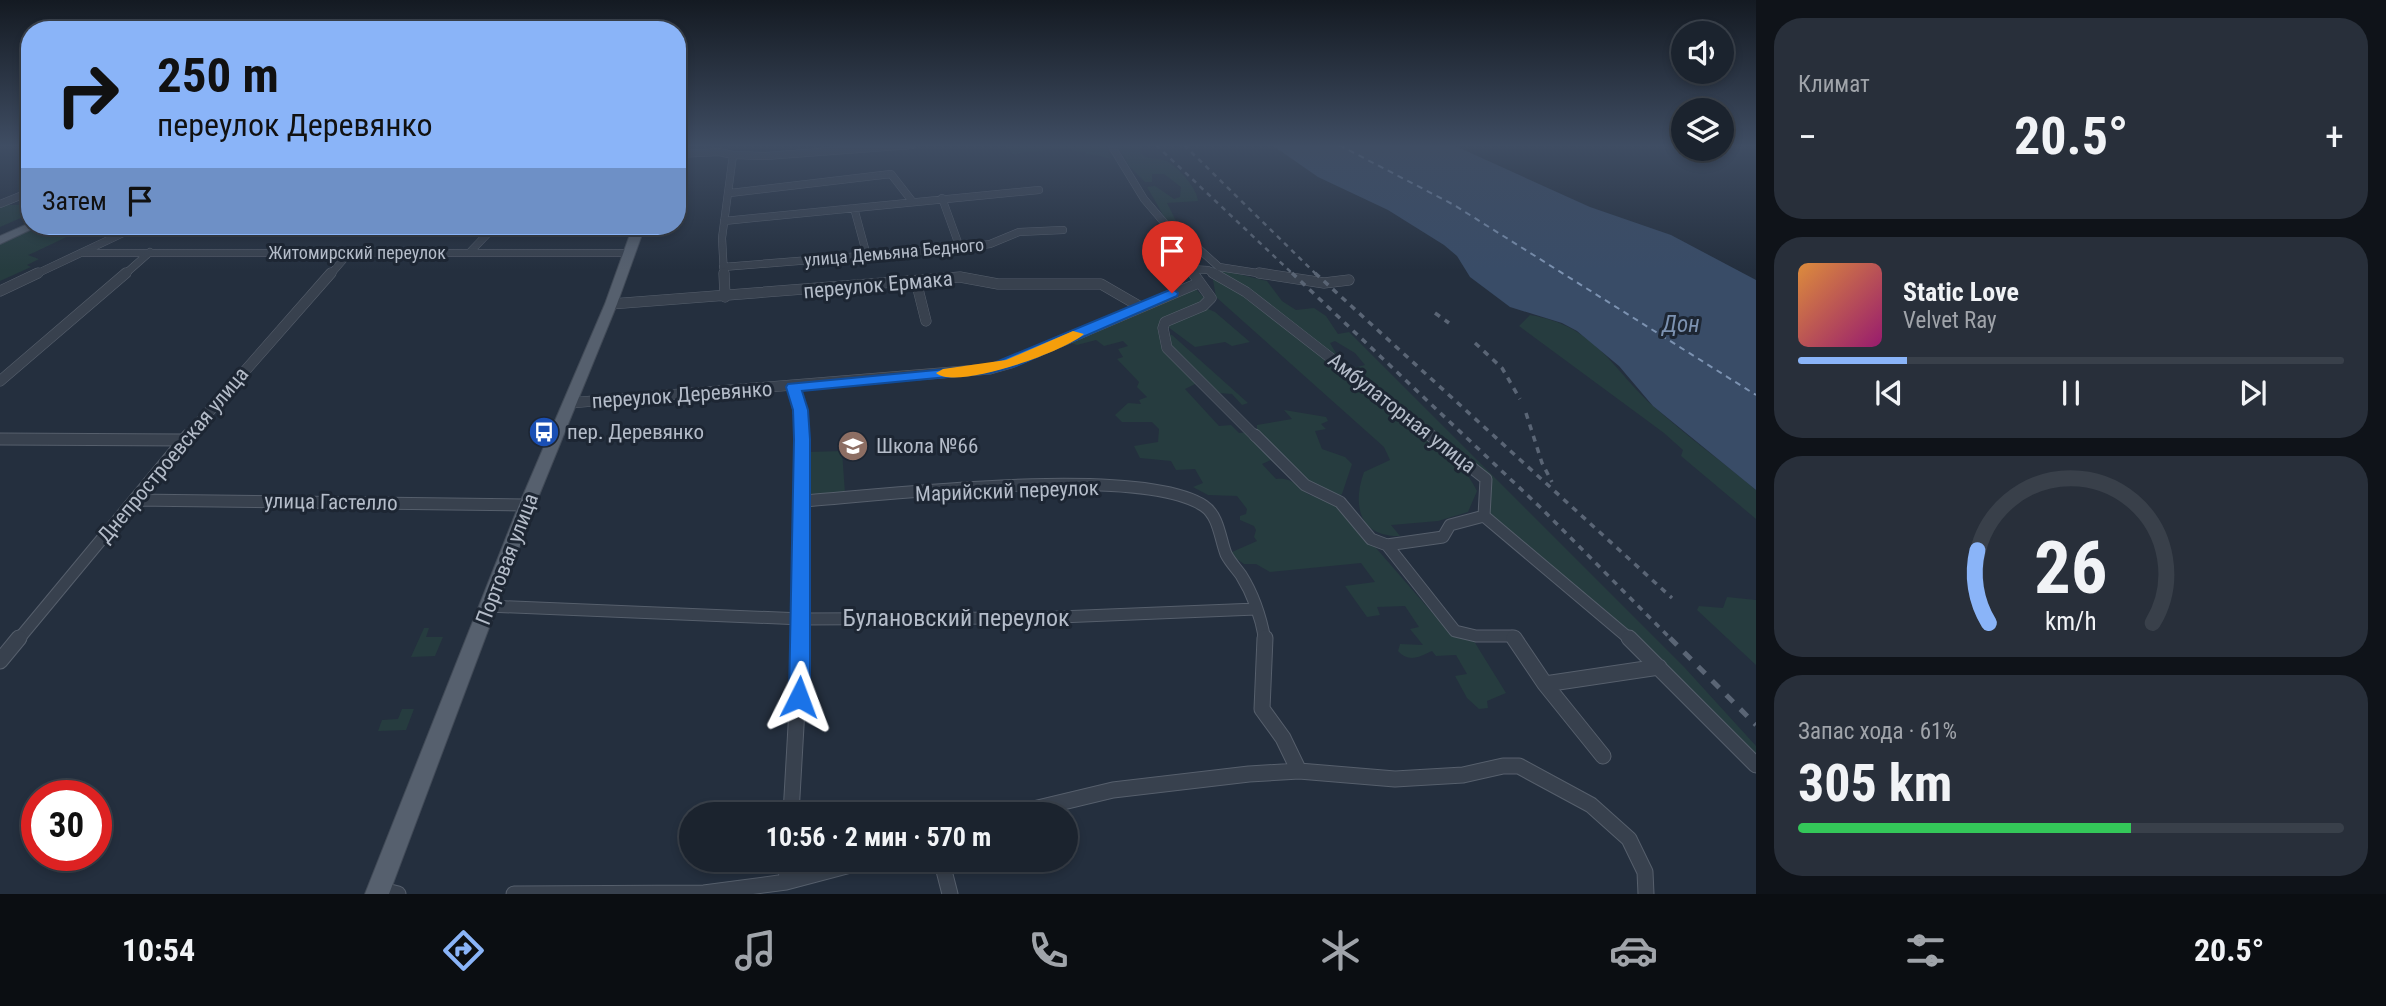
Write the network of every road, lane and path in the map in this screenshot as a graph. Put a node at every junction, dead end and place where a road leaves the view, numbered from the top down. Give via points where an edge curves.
1 (730, 187) edge
2 (783, 187) edge
3 (901, 187) edge
4 (1136, 187) edge
5 (1039, 190) dead end
6 (730, 193) junction
7 (21, 196) edge
8 (942, 198) junction
9 (912, 201) junction
10 (0, 204) edge
11 (854, 208) junction
12 (724, 221) junction
13 (21, 224) edge
14 (21, 230) edge
15 (1063, 230) dead end
16 (0, 233) edge
17 (1174, 233) junction
18 (120, 235) edge
19 (486, 235) edge
20 (636, 235) edge
21 (0, 240) edge
22 (960, 248) junction
23 (471, 251) junction
24 (150, 252) junction
25 (84, 253) junction
26 (349, 253) junction
27 (630, 253) junction
28 (867, 256) junction
29 (723, 267) junction
30 (1189, 269) junction
31 (1349, 280) dead end
32 (916, 281) junction
33 (1197, 282) junction
34 (0, 291) edge
35 (725, 297) junction
36 (611, 304) junction
37 (1139, 306) junction
38 (926, 321) dead end
39 (0, 381) edge
40 (794, 387) junction
41 (569, 404) junction
42 (0, 439) edge
43 (184, 440) junction
44 (135, 500) junction
45 (803, 501) junction
46 (527, 505) junction
47 (1484, 516) junction
48 (1387, 545) junction
49 (488, 606) junction
50 (1256, 610) junction
51 (802, 619) junction
52 (0, 661) edge
53 (1659, 667) junction
54 (1545, 684) junction
55 (1603, 756) dead end
56 (1756, 765) edge
57 (1299, 771) junction
58 (792, 802) edge
59 (1063, 802) edge
60 (787, 872) edge
61 (824, 872) edge
62 (944, 872) edge
63 (786, 882) junction
64 (384, 892) edge
65 (514, 894) edge
66 (950, 894) edge
67 (1646, 894) edge

1 - 6 street
2 - 6 street
3 - 9 street
4 - 17 street
5 - 8 street
6 - 12 street
7 - 10 street
8 - 9 street
8 - 22 street
9 - 11 street
11 - 12 street
11 - 28 street
12 - 29 street
13 - 16 main road
14 - 21 main road
15 - 22 street, улица Демьяна Бедного via 1019,232 990,244
17 - 30 street via 1173,244
17 - 31 street via 1219,267 1324,283
18 - 25 street
19 - 23 street
20 - 27 main road, Портовая улица
22 - 28 street, улица Демьяна Бедного
23 - 26 street, Житомирский переулок
23 - 27 street, Житомирский переулок
24 - 25 street, Житомирский переулок
24 - 26 street, Житомирский переулок
24 - 39 street
25 - 34 street
26 - 43 street, Днепростроевская улица
27 - 36 main road, Портовая улица
28 - 29 street, улица Демьяна Бедного
29 - 35 street
30 - 33 street
30 - 47 street, Амбулаторная улица via 1208,270 1246,292 1477,471 1486,479
32 - 35 street, переулок Ермака
32 - 37 street, переулок Ермака via 960,277 998,284 1101,284
32 - 38 street
33 - 37 street, переулок Деревянко
33 - 48 street via 1211,299 1165,322 1167,348 1305,485 1340,502 1371,539
35 - 36 street, переулок Ермака
36 - 41 main road, Портовая улица
37 - 40 street, переулок Деревянко via 990,369
40 - 41 street, переулок Деревянко
40 - 45 street via 800,410
41 - 46 main road, Портовая улица
42 - 43 street
43 - 44 street, Днепростроевская улица
44 - 46 street, улица Гастелло
44 - 52 street, Днепростроевская улица
45 - 50 street, Марийский переулок via 1089,485 1156,489 1191,498 1207,508
45 - 51 street
46 - 49 main road, Портовая улица
47 - 48 street via 1450,525 1443,537
47 - 53 street
48 - 54 street via 1455,631 1512,636
49 - 51 street, Булановский переулок
49 - 64 main road, Портовая улица
50 - 51 street, Булановский переулок via 1035,618
50 - 57 street via 1266,647 1261,703 1266,721 1281,734
51 - 58 street
53 - 54 street
53 - 56 street
54 - 55 street
57 - 59 street via 1194,779
57 - 67 street via 1395,779 1519,766 1591,806 1629,839 1645,872
60 - 63 street
61 - 63 street
62 - 66 street
63 - 65 street via 704,893

